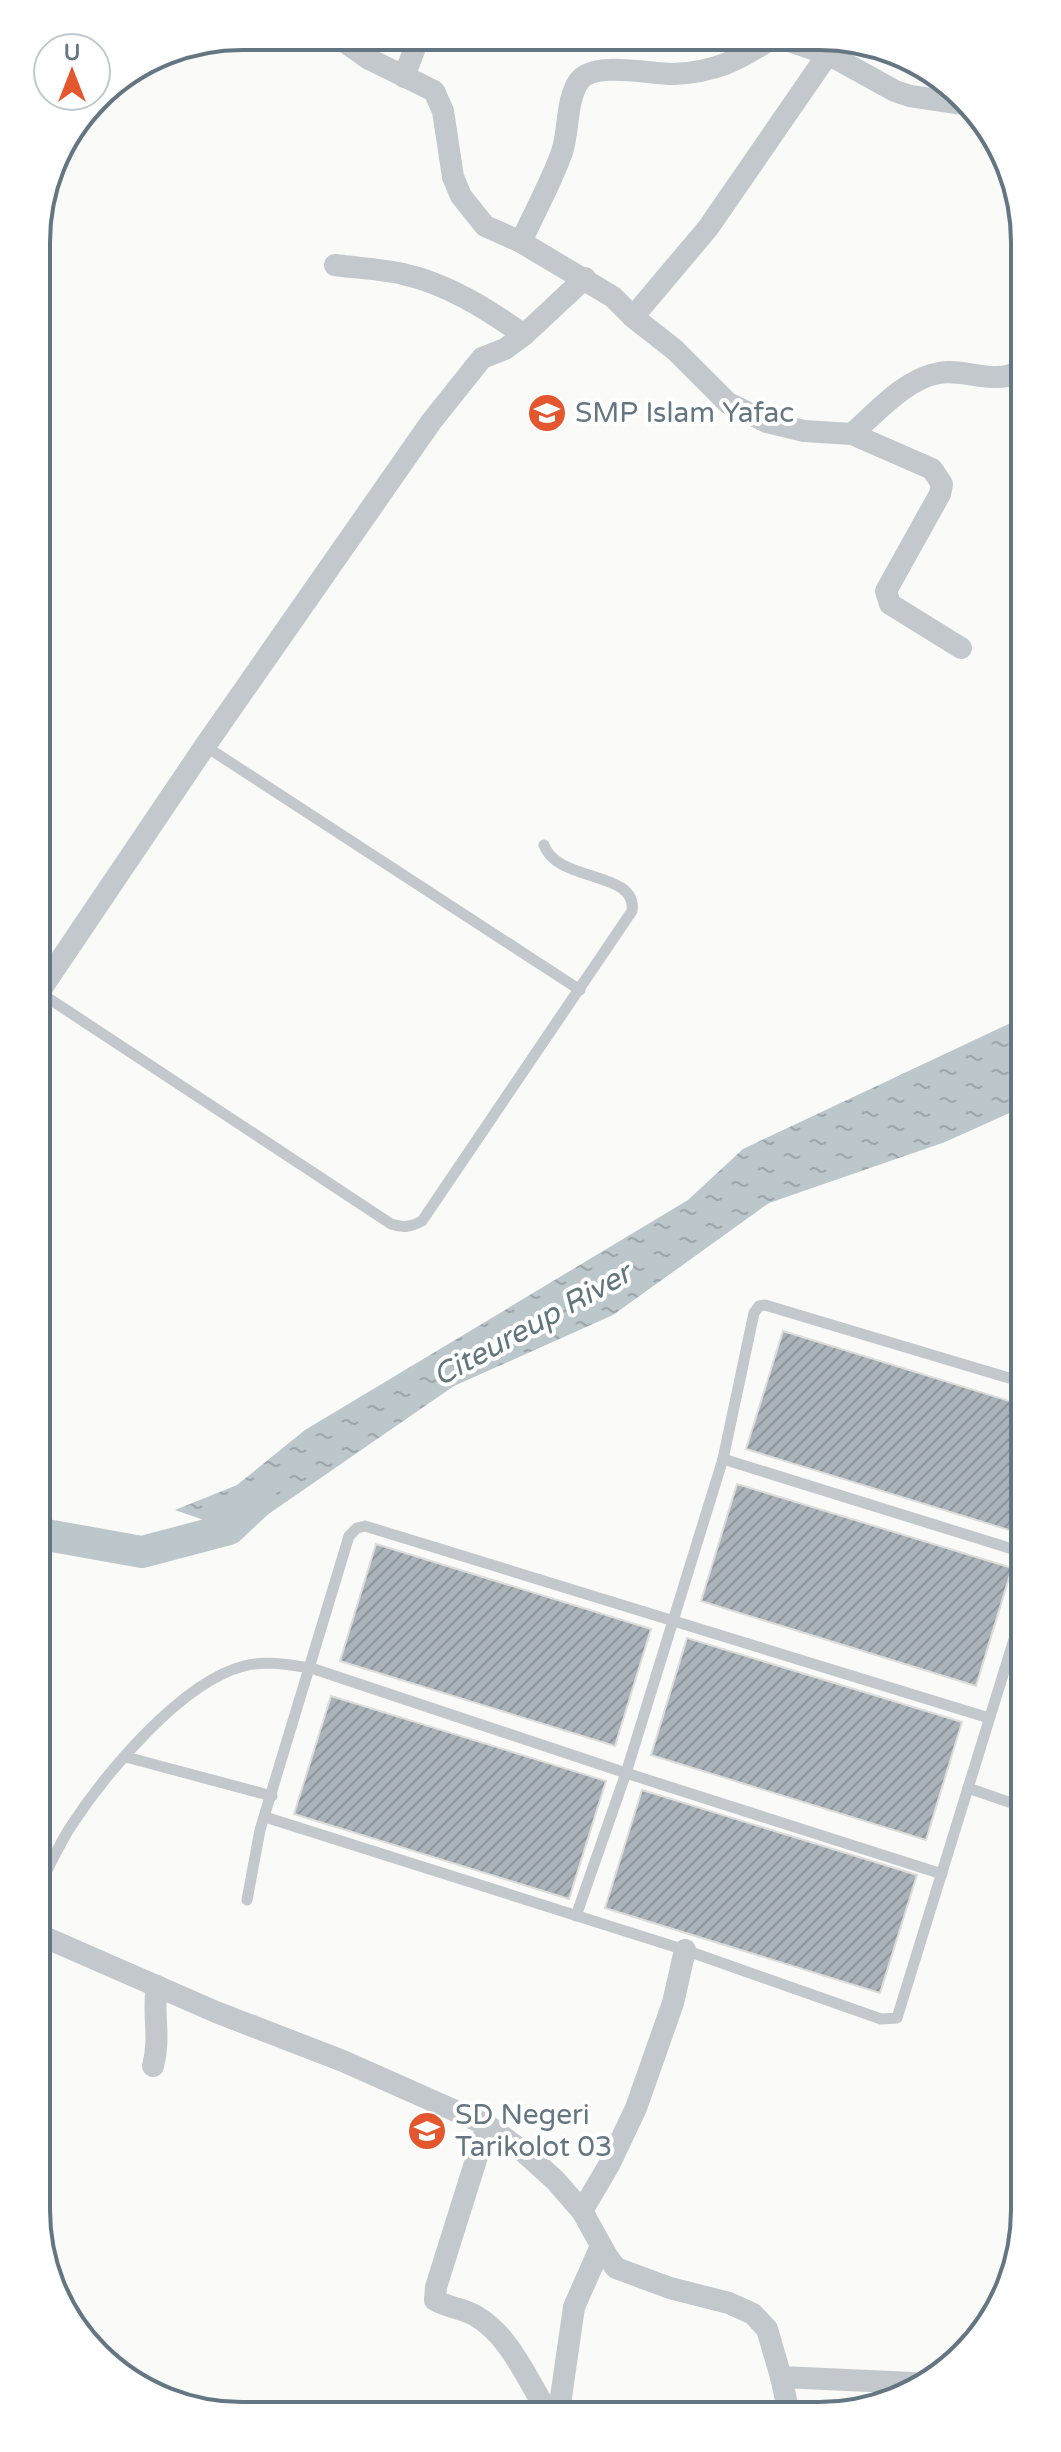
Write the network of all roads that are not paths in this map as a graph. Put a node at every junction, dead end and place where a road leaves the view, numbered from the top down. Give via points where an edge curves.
1 (356, 50) edge
2 (414, 50) edge
3 (755, 50) edge
4 (833, 50) edge
5 (841, 52) edge
6 (404, 77) junction
7 (951, 102) edge
8 (521, 242) junction
9 (335, 265) dead end
10 (585, 278) junction
11 (633, 317) junction
12 (524, 335) junction
13 (1011, 375) edge
14 (852, 434) junction
15 (961, 648) dead end
16 (205, 746) junction
17 (544, 845) dead end
18 (50, 976) edge
19 (580, 990) junction
20 (50, 999) edge
21 (1011, 1379) edge
22 (723, 1459) junction
23 (1011, 1549) edge
24 (671, 1620) junction
25 (1011, 1648) edge
26 (311, 1668) junction
27 (989, 1718) junction
28 (126, 1757) junction
29 (626, 1773) junction
30 (968, 1788) junction
31 (272, 1796) junction
32 (1011, 1803) edge
33 (265, 1817) junction
34 (50, 1865) edge
35 (942, 1874) junction
36 (247, 1900) dead end
37 (576, 1916) junction
38 (50, 1939) edge
39 (685, 1950) junction
40 (157, 1986) junction
41 (153, 2066) dead end
42 (487, 2125) junction
43 (582, 2211) junction
44 (601, 2246) junction
45 (781, 2377) junction
46 (903, 2383) edge
47 (542, 2402) edge
48 (560, 2402) edge
49 (786, 2402) edge

1 - 6 street
2 - 6 street
3 - 8 street via 715,69 586,75 576,88 558,163
4 - 11 street via 708,228
5 - 7 street via 895,91
6 - 8 street via 434,91 453,177 471,211 485,226
8 - 10 street
9 - 12 street via 403,274 439,285 483,306
10 - 11 street
10 - 12 street
11 - 14 street via 728,403 767,422
12 - 16 street via 475,365
13 - 14 street via 950,372 923,377
14 - 15 street via 932,469 942,484 886,597
16 - 18 street
16 - 19 lane
17 - 19 lane via 554,861 621,887 633,903
19 - 20 lane via 422,1221 401,1227
21 - 22 lane via 759,1306
22 - 23 lane
22 - 24 lane
24 - 26 lane via 365,1526 349,1536
24 - 27 lane
24 - 29 lane
25 - 27 lane
26 - 28 lane via 272,1662 206,1681
26 - 29 lane
26 - 31 lane
27 - 30 lane
28 - 31 lane
28 - 34 lane via 69,1828
29 - 35 lane
29 - 37 lane
30 - 32 lane
30 - 35 lane
31 - 33 lane
33 - 36 lane
33 - 37 lane
35 - 39 lane via 897,2018 881,2019
37 - 39 lane
38 - 40 street
39 - 43 street via 673,2003 636,2108
40 - 41 street
40 - 42 street
42 - 43 street via 543,2169
42 - 47 street via 435,2300 479,2317 496,2333
43 - 44 street
44 - 45 street via 616,2268 753,2314 767,2329
44 - 48 street via 574,2307
45 - 46 street
45 - 49 street

